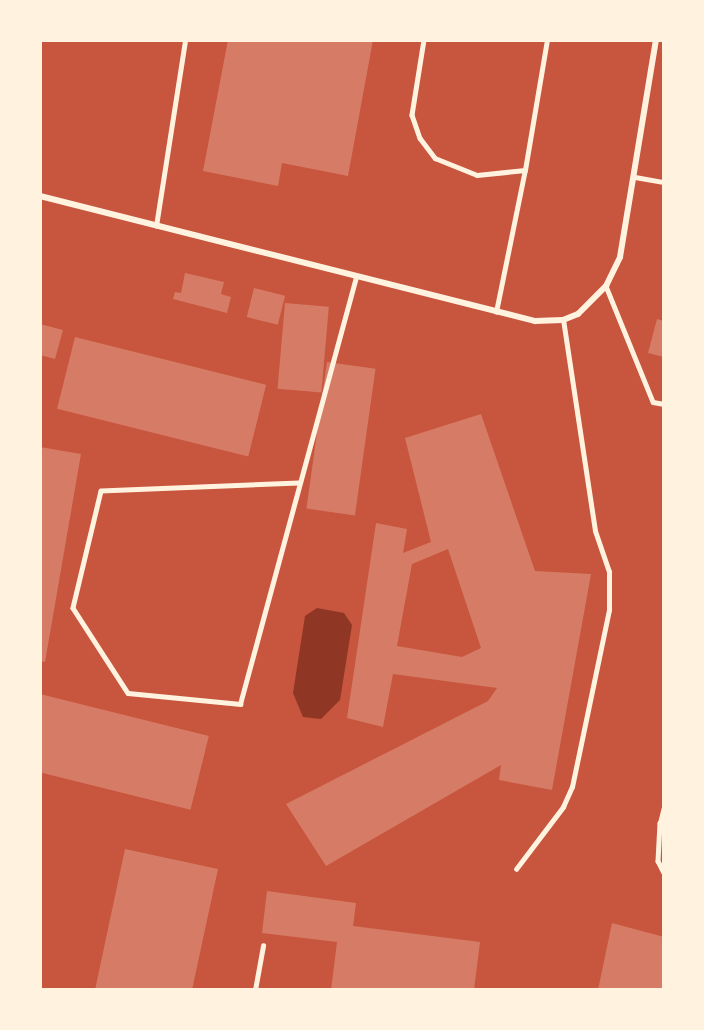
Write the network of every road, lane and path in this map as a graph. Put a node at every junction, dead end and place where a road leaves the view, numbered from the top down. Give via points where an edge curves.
1 (185, 40) edge
2 (424, 40) edge
3 (547, 40) edge
4 (657, 40) edge
5 (525, 170) junction
6 (635, 177) junction
7 (663, 182) edge
8 (40, 196) edge
9 (156, 226) junction
10 (356, 276) junction
11 (606, 286) junction
12 (496, 312) junction
13 (563, 320) junction
14 (663, 404) edge
15 (299, 483) junction
16 (663, 807) edge
17 (662, 823) edge
18 (516, 869) dead end
19 (663, 873) edge
20 (263, 946) dead end
21 (255, 990) edge

1 - 9 lane
2 - 5 lane via 412,115 420,138 435,158 477,175
3 - 5 lane
4 - 6 street
5 - 12 lane
6 - 7 lane
6 - 11 street via 620,257
8 - 9 street
9 - 10 street
10 - 12 street
10 - 15 lane
11 - 13 street via 578,314
11 - 14 lane via 653,402
12 - 13 street via 535,321
13 - 18 lane via 595,531 609,572 610,600 573,787 563,807
15 - 15 lane via 240,704 128,693 73,608 101,491
16 - 17 lane
17 - 19 lane via 658,861
20 - 21 lane

